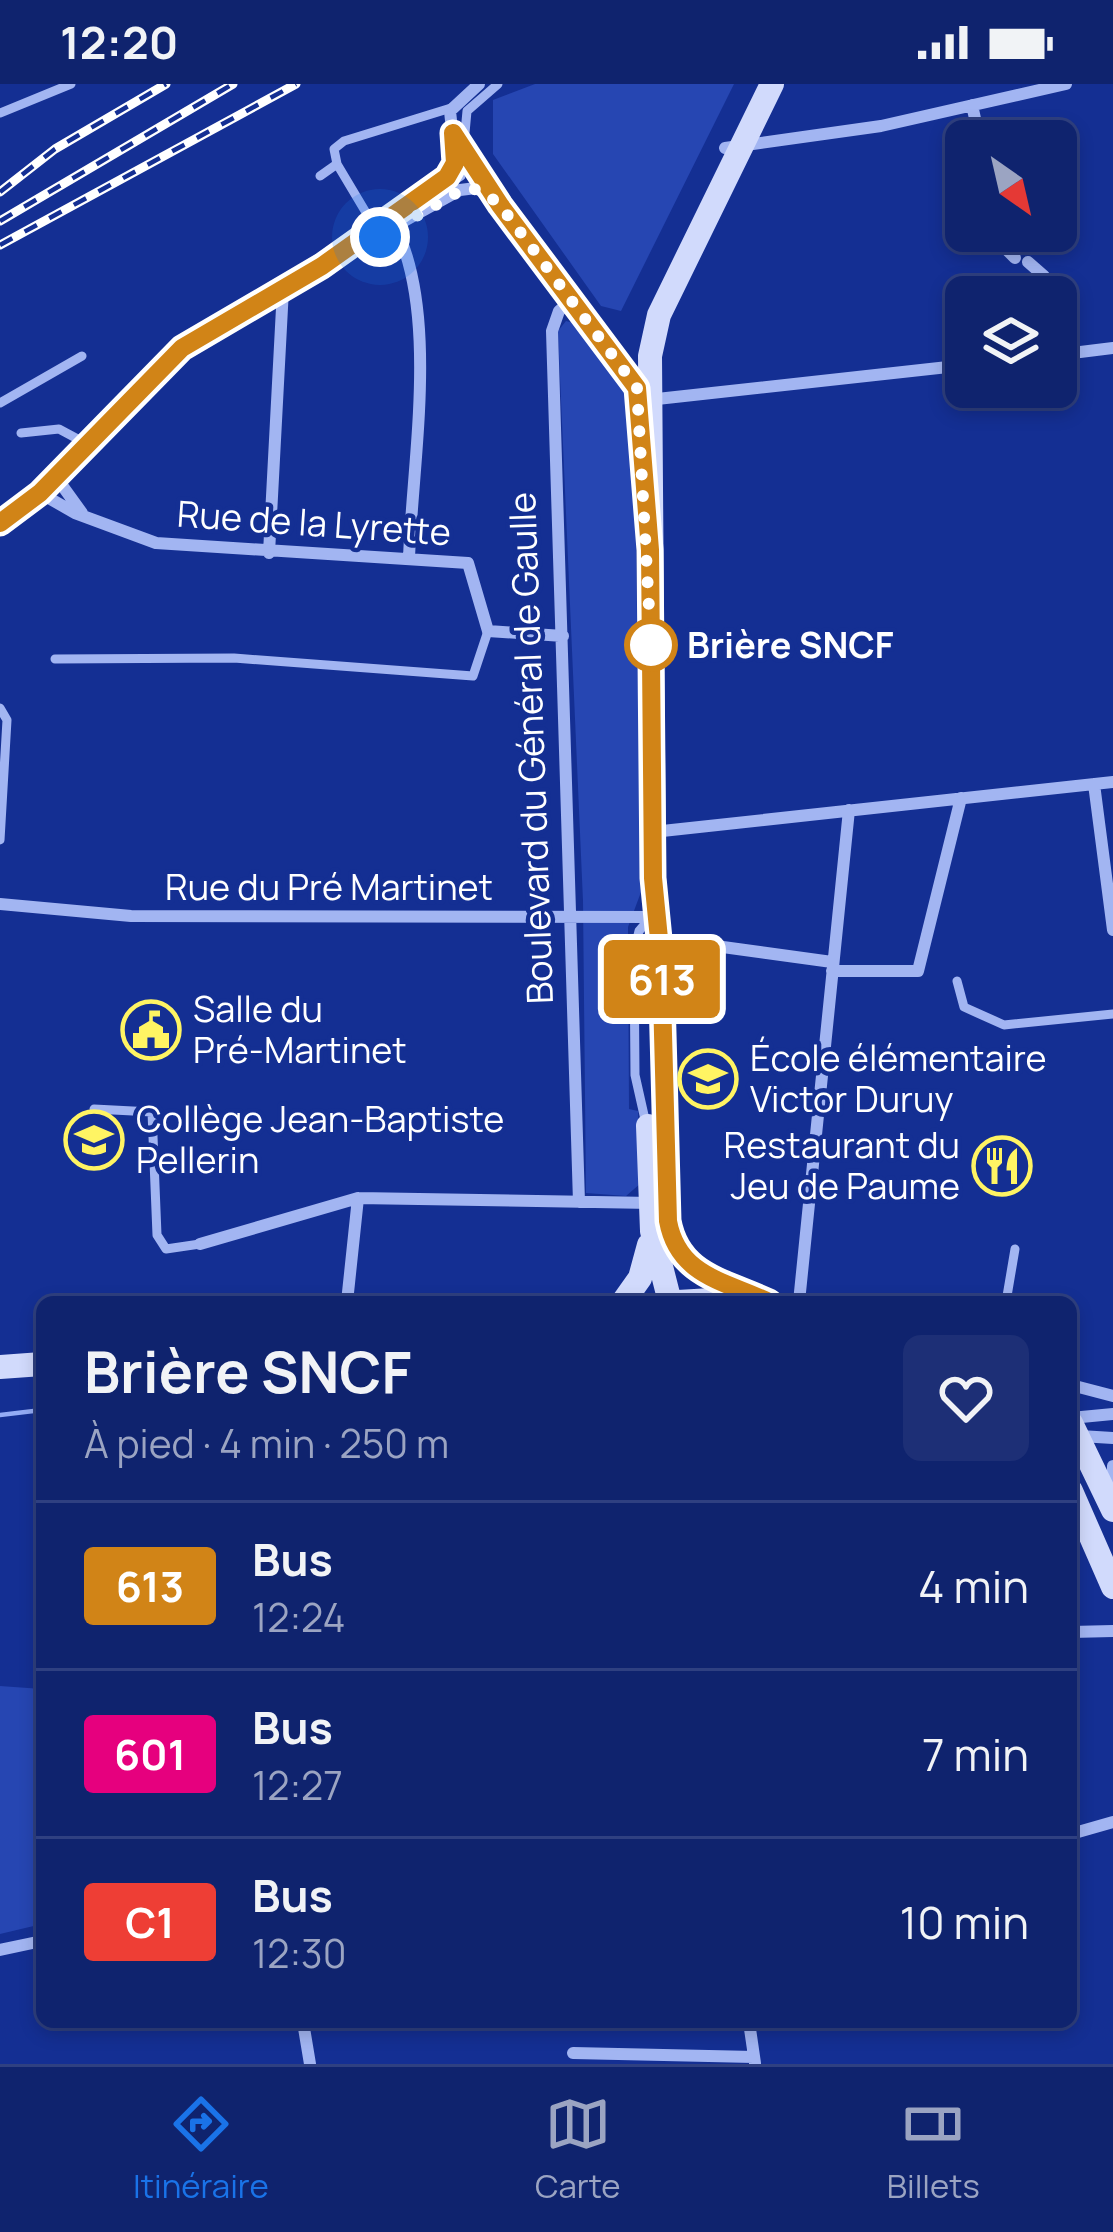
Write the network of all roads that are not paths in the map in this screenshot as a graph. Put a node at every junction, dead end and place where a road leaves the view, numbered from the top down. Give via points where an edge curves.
1 (71, 84) edge
2 (479, 84) edge
3 (498, 84) edge
4 (756, 84) edge
5 (772, 84) edge
6 (1062, 84) edge
7 (973, 105) junction
8 (451, 108) junction
9 (0, 113) edge
10 (976, 120) edge
11 (453, 133) junction
12 (733, 147) junction
13 (462, 148) junction
14 (337, 164) junction
15 (320, 176) dead end
16 (500, 205) junction
17 (393, 221) junction
18 (377, 232) junction
19 (1012, 252) tunnel mouth
20 (322, 266) junction
21 (1043, 276) edge
22 (283, 288) junction
23 (572, 300) junction
24 (608, 348) junction
25 (1113, 348) edge
26 (1077, 352) edge
27 (82, 356) dead end
28 (945, 366) edge
29 (643, 378) junction
30 (0, 403) edge
31 (21, 433) dead end
32 (87, 444) junction
33 (48, 485) junction
34 (87, 518) junction
35 (0, 523) edge
36 (269, 554) junction
37 (409, 559) junction
38 (488, 631) junction
39 (563, 636) junction
40 (55, 659) dead end
41 (0, 708) edge
42 (1113, 782) edge
43 (1094, 784) junction
44 (961, 798) junction
45 (850, 810) junction
46 (653, 832) junction
47 (0, 840) edge
48 (0, 904) edge
49 (574, 917) junction
50 (655, 927) junction
51 (1113, 930) edge
52 (832, 966) junction
53 (957, 981) dead end
54 (1113, 1014) edge
55 (94, 1109) dead end
56 (358, 1198) junction
57 (579, 1202) junction
58 (657, 1203) junction
59 (652, 1231) junction
60 (200, 1244) joint
61 (1015, 1249) dead end
62 (348, 1296) edge
63 (627, 1296) edge
64 (672, 1296) edge
65 (752, 1296) edge
66 (800, 1296) edge
67 (1007, 1296) edge
68 (36, 1364) edge
69 (0, 1366) edge
70 (36, 1378) edge
71 (0, 1381) edge
72 (1077, 1387) edge
73 (1113, 1396) edge
74 (1113, 1414) edge
75 (1077, 1427) edge
76 (1077, 1429) edge
77 (1077, 1436) edge
78 (1113, 1438) edge
79 (1113, 1466) edge
80 (1113, 1500) edge
81 (1077, 1505) edge
82 (1113, 1510) edge
83 (1113, 1587) edge
84 (1113, 1631) edge
85 (1077, 1632) edge
86 (1113, 1822) edge
87 (1077, 1832) edge
88 (36, 1942) edge
89 (0, 1950) edge
90 (304, 2028) edge
91 (750, 2028) edge
92 (574, 2053) dead end
93 (754, 2060) edge
94 (310, 2064) edge

1 - 9 lane
2 - 8 street
3 - 13 lane via 467,111
4 - 12 main road
5 - 12 main road
6 - 7 street
7 - 10 street
7 - 12 street
8 - 11 street
8 - 14 lane via 344,141 334,149
11 - 13 street
11 - 17 street via 454,167
12 - 29 main road via 658,315
13 - 16 street
13 - 17 lane via 458,180
14 - 15 lane
14 - 18 lane
16 - 17 street via 465,188
16 - 23 street
17 - 18 street
17 - 37 street via 418,319
18 - 20 street
18 - 20 street
19 - 21 street
20 - 22 main road
22 - 32 main road via 182,348
22 - 36 street
23 - 24 street
23 - 39 street, Boulevard du Général de Gaulle via 552,331
24 - 29 street
24 - 29 street
25 - 26 street
27 - 30 lane
28 - 29 street
29 - 46 main road
31 - 32 lane via 59,429
32 - 33 main road
33 - 34 street, Rue de la Lyrette
33 - 34 street
33 - 35 main road
34 - 36 street, Rue de la Lyrette via 156,543
36 - 37 street, Rue de la Lyrette
37 - 38 street, Rue de la Lyrette via 468,563
38 - 39 street
38 - 40 lane via 472,676 222,658
39 - 49 street, Boulevard du Général de Gaulle
41 - 47 lane via 7,720
42 - 43 street
43 - 44 street
43 - 51 street
44 - 45 street
44 - 52 street, Rue du Pré Martinet via 918,971
45 - 46 street
45 - 52 street
46 - 50 main road
48 - 49 street, Rue du Pré Martinet via 131,916
49 - 50 street, Rue du Pré Martinet
49 - 57 street, Boulevard du Général de Gaulle
50 - 52 street, Rue du Pré Martinet
50 - 58 main road
50 - 58 main road via 648,1129
52 - 66 street
53 - 54 lane via 964,1007 995,1024
55 - 60 lane via 152,1112 157,1235 166,1250
56 - 57 street
56 - 60 street
56 - 62 street
57 - 58 street
58 - 59 main road
58 - 65 main road via 683,1259
59 - 63 main road
59 - 64 main road
61 - 67 lane
68 - 69 main road
70 - 71 main road
72 - 73 street
74 - 75 street
76 - 78 street
77 - 82 main road
79 - 80 street
81 - 83 main road
84 - 85 street
86 - 87 street
88 - 89 street
90 - 94 street
91 - 93 street
92 - 93 street

